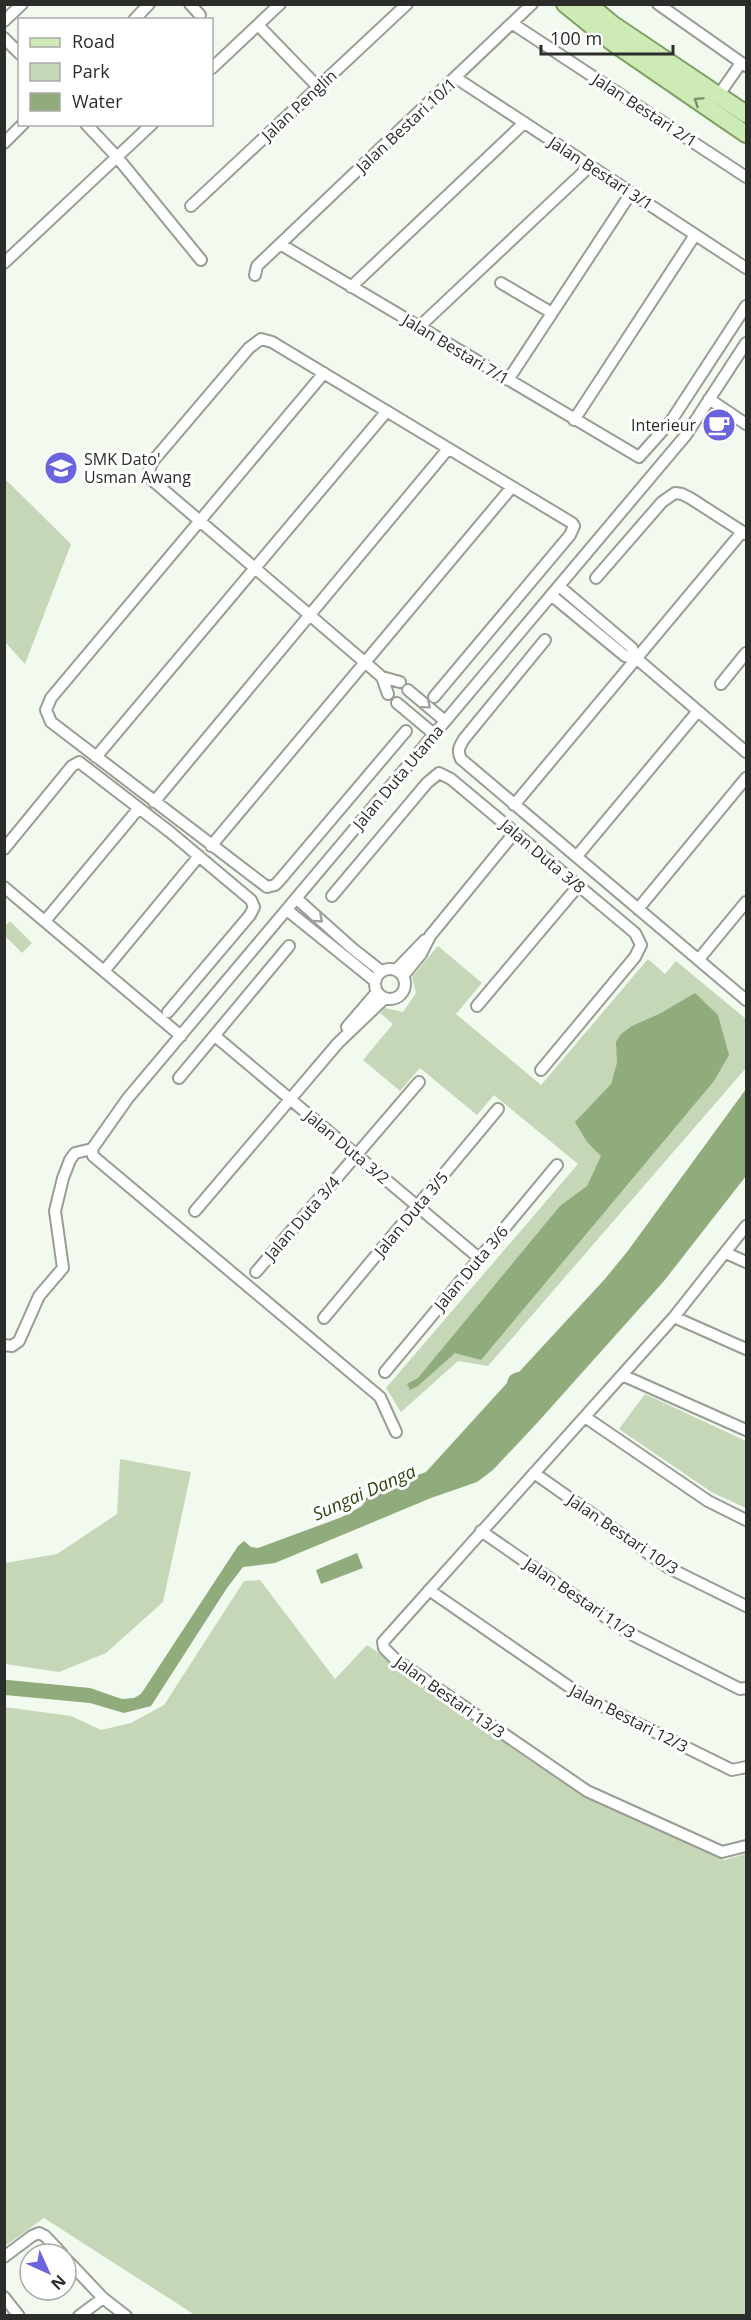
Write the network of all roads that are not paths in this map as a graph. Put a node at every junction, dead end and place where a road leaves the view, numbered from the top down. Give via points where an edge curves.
1 (22, 4) edge
2 (149, 4) edge
3 (190, 4) edge
4 (279, 4) edge
5 (407, 4) edge
6 (532, 4) edge
7 (565, 4) edge
8 (588, 4) edge
9 (658, 4) edge
10 (200, 15) dead end
11 (136, 18) edge
12 (4, 21) edge
13 (513, 24) junction
14 (258, 25) junction
15 (4, 38) edge
16 (18, 52) edge
17 (744, 64) edge
18 (213, 67) edge
19 (456, 78) junction
20 (318, 87) junction
21 (718, 96) junction
22 (747, 114) edge
23 (524, 123) junction
24 (21, 126) edge
25 (88, 126) edge
26 (150, 126) edge
27 (747, 134) edge
28 (4, 142) edge
29 (117, 157) junction
30 (590, 166) junction
31 (747, 177) edge
32 (631, 193) junction
33 (191, 206) dead end
34 (695, 235) junction
35 (280, 244) junction
36 (201, 260) dead end
37 (4, 263) edge
38 (747, 268) edge
39 (255, 275) dead end
40 (501, 283) dead end
41 (351, 287) junction
42 (747, 306) edge
43 (552, 313) junction
44 (419, 327) junction
45 (747, 343) edge
46 (324, 373) junction
47 (508, 380) junction
48 (709, 399) junction
49 (387, 411) junction
50 (574, 420) junction
51 (747, 424) edge
52 (448, 449) junction
53 (513, 487) junction
54 (200, 521) junction
55 (745, 533) edge
56 (255, 569) junction
57 (596, 578) dead end
58 (559, 586) junction
59 (552, 595) junction
60 (309, 615) junction
61 (545, 640) dead end
62 (747, 653) edge
63 (636, 658) junction
64 (365, 663) junction
65 (382, 677) junction
66 (720, 684) dead end
67 (388, 694) dead end
68 (434, 696) dead end
69 (398, 703) dead end
70 (698, 711) junction
71 (445, 721) junction
72 (406, 731) dead end
73 (434, 734) junction
74 (747, 752) edge
75 (96, 757) junction
76 (747, 778) edge
77 (154, 802) junction
78 (514, 805) junction
79 (139, 808) junction
80 (515, 832) junction
81 (211, 846) junction
82 (4, 849) edge
83 (199, 856) junction
84 (577, 856) junction
85 (579, 885) junction
86 (4, 887) edge
87 (332, 896) dead end
88 (297, 899) junction
89 (747, 902) edge
90 (638, 909) junction
91 (287, 910) junction
92 (45, 921) junction
93 (289, 946) dead end
94 (699, 959) junction
95 (104, 971) junction
96 (381, 971) junction
97 (400, 973) junction
98 (375, 981) junction
99 (381, 995) junction
100 (747, 1000) edge
101 (477, 1006) dead end
102 (168, 1012) dead end
103 (181, 1036) junction
104 (215, 1036) junction
105 (541, 1070) dead end
106 (179, 1078) dead end
107 (419, 1082) dead end
108 (290, 1100) junction
109 (498, 1109) dead end
110 (93, 1152) junction
111 (356, 1155) junction
112 (557, 1165) dead end
113 (417, 1206) junction
114 (195, 1211) dead end
115 (747, 1226) edge
116 (726, 1253) junction
117 (479, 1258) junction
118 (747, 1262) edge
119 (256, 1272) dead end
120 (674, 1317) junction
121 (324, 1318) dead end
122 (4, 1345) edge
123 (747, 1348) edge
124 (385, 1372) dead end
125 (622, 1376) junction
126 (585, 1417) junction
127 (747, 1430) edge
128 (396, 1432) dead end
129 (534, 1473) junction
130 (747, 1520) edge
131 (481, 1531) junction
132 (429, 1590) junction
133 (747, 1606) edge
134 (747, 1688) edge
135 (747, 1767) edge
136 (747, 1846) edge
137 (24, 2242) edge
138 (51, 2242) edge
139 (18, 2246) edge
140 (4, 2257) edge
141 (78, 2272) edge
142 (4, 2297) edge
143 (103, 2298) junction
144 (19, 2316) edge
145 (79, 2316) edge
146 (126, 2316) edge

1 - 12 street
2 - 11 street
3 - 10 street
4 - 14 street
5 - 20 street, Jalan Penglin
6 - 13 street, Jalan Bestari 10/1
27 -> 7 main road via 612,42
8 - 21 main road
9 - 17 street
13 - 19 street, Jalan Bestari 10/1
13 - 31 street, Jalan Bestari 2/1
14 - 18 street
14 - 20 street
15 - 16 street
17 - 21 street
19 - 23 street, Jalan Bestari 3/1
19 - 35 street, Jalan Bestari 10/1
20 - 33 street, Jalan Penglin
21 - 22 main road
23 - 30 street, Jalan Bestari 3/1
23 - 41 street
24 - 28 street
25 - 29 street
26 - 29 street
29 - 36 street
29 - 37 street
30 - 32 street, Jalan Bestari 3/1
30 - 44 street
32 - 34 street, Jalan Bestari 3/1
32 - 43 street
34 - 38 street, Jalan Bestari 3/1
34 - 50 street
35 - 39 street, Jalan Bestari 10/1 via 257,266
35 - 41 street, Jalan Bestari 7/1
40 - 43 street
41 - 44 street, Jalan Bestari 7/1
42 - 50 street, Jalan Bestari 7/1 via 671,422 643,455 633,454
43 - 47 street
44 - 47 street, Jalan Bestari 7/1
45 - 48 street, Jalan Duta Utama
46 - 49 street
46 - 54 street
46 - 54 street via 272,342 255,342 153,461 149,471 152,480
47 - 50 street, Jalan Bestari 7/1
48 - 51 street
48 - 58 street, Jalan Duta Utama via 686,435
49 - 52 street
49 - 56 street
52 - 53 street
52 - 60 street
53 - 64 street
53 - 68 street via 574,526
54 - 56 street
54 - 75 street via 47,704 51,722
55 - 57 street via 690,498 675,493 662,502
55 - 63 street
56 - 60 street
56 - 75 street
58 - 59 street, Jalan Duta Utama
58 - 63 street via 632,648
59 - 63 street via 625,656
59 - 71 street, Jalan Duta Utama
60 - 64 street
60 - 77 street
61 - 78 street via 464,739 458,753 467,766
62 - 66 street
63 - 70 street
63 - 78 street
64 - 65 street
64 - 81 street
65 - 67 street
65 -> 71 street via 404,686
69 - 73 street
70 - 74 street
70 - 84 street
71 - 73 street, Jalan Duta Utama
72 - 81 street via 275,885 263,886
73 - 88 street, Jalan Duta Utama
75 - 77 street
76 - 90 street
77 - 81 street
78 - 84 street
79 - 82 street via 81,763 75,763
79 - 83 street
79 - 92 street
80 - 85 street, Jalan Duta 3/8
80 - 87 street, Jalan Duta 3/8 via 439,773
80 - 97 street via 430,936 421,954
83 - 95 street
83 - 102 street via 251,900 254,907
84 - 90 street
85 - 101 street
85 - 105 street, Jalan Duta 3/8 via 635,933 641,945
86 - 92 street
88 - 91 street, Jalan Duta Utama
88 -> 96 street
89 - 94 street
90 - 94 street
91 - 98 street
91 - 103 street, Jalan Duta Utama
92 - 95 street
93 - 104 street
94 - 100 street
95 - 103 street
96 - 97 street via 388,968
96 - 98 street
97 - 99 street via 405,981 403,992 395,998
98 - 99 street
99 - 108 street
103 - 110 street, Jalan Duta Utama via 128,1098
104 - 106 street
104 - 108 street, Jalan Duta 3/2
107 - 111 street, Jalan Duta 3/4
108 - 111 street, Jalan Duta 3/2
108 - 114 street
109 - 113 street, Jalan Duta 3/5
110 - 122 street via 75,1153 63,1178 55,1211 63,1268 36,1300 19,1341 12,1346
110 - 128 street via 380,1396
111 - 113 street, Jalan Duta 3/2
111 - 119 street, Jalan Duta 3/4
112 - 117 street, Jalan Duta 3/6
113 - 117 street, Jalan Duta 3/2
113 - 121 street, Jalan Duta 3/5
115 - 116 street, Jalan Bestari 13/3
116 - 118 street
116 - 120 street, Jalan Bestari 13/3
117 - 124 street, Jalan Duta 3/6
120 - 123 street
120 - 125 street, Jalan Bestari 13/3
125 - 126 street, Jalan Bestari 13/3
125 - 127 street
126 - 129 street, Jalan Bestari 13/3
126 - 130 street via 708,1501
129 - 131 street, Jalan Bestari 13/3
129 - 133 street, Jalan Bestari 10/3 via 669,1568
131 - 132 street, Jalan Bestari 13/3
131 - 134 street, Jalan Bestari 11/3 via 627,1632 740,1689
132 - 135 street, Jalan Bestari 12/3 via 584,1697 732,1770
132 - 136 street, Jalan Bestari 13/3 via 383,1642 389,1654 587,1791 722,1852
137 - 138 street via 39,2234
139 - 140 street
141 - 143 street
142 - 144 street
143 - 145 street
143 - 146 street

